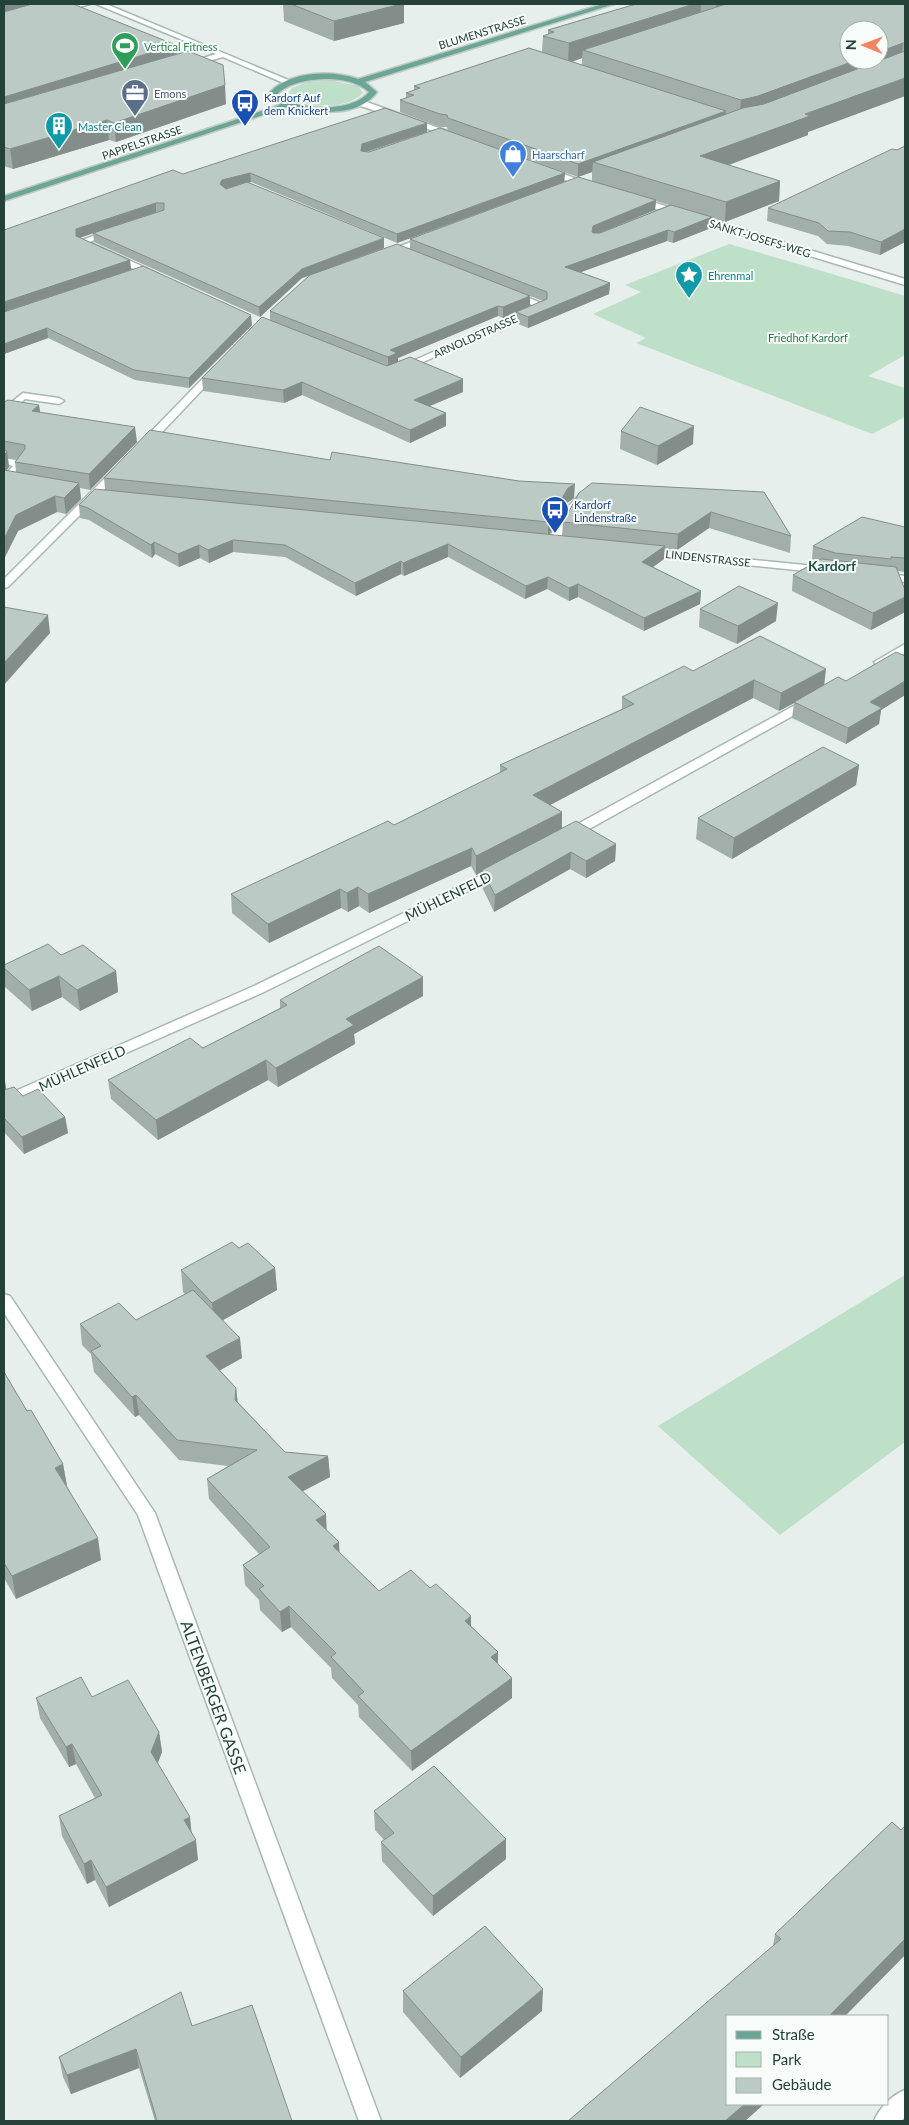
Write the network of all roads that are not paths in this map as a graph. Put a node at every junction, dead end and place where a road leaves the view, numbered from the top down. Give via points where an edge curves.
1 (86, 4) edge
2 (100, 4) edge
3 (610, 4) edge
4 (50, 14) edge
5 (222, 55) junction
6 (178, 68) edge
7 (360, 81) junction
8 (289, 82) junction
9 (361, 103) junction
10 (287, 105) junction
11 (443, 131) junction
12 (426, 137) edge
13 (461, 138) edge
14 (534, 166) edge
15 (585, 181) junction
16 (598, 188) edge
17 (562, 189) edge
18 (625, 197) edge
19 (4, 199) edge
20 (670, 210) junction
21 (654, 217) edge
22 (125, 228) edge
23 (434, 236) edge
24 (393, 247) junction
25 (416, 256) edge
26 (370, 259) edge
27 (162, 279) edge
28 (905, 282) edge
29 (507, 292) edge
30 (222, 364) edge
31 (388, 374) edge
32 (59, 401) dead end
33 (4, 413) edge
34 (4, 462) edge
35 (8, 482) edge
36 (592, 490) edge
37 (88, 495) junction
38 (112, 498) edge
39 (570, 544) edge
40 (629, 550) edge
41 (836, 572) edge
42 (866, 575) edge
43 (905, 579) edge
44 (4, 585) edge
45 (905, 648) edge
46 (870, 667) edge
47 (818, 696) edge
48 (558, 840) edge
49 (514, 863) edge
50 (4, 1102) edge
51 (4, 1300) edge
52 (905, 2101) edge
53 (370, 2121) edge
54 (885, 2121) edge

1 - 4 street
2 - 5 street
3 - 7 main road, BLUMENSTRASSE
5 - 6 street
5 - 8 street
7 - 8 main road via 324,76
7 - 9 main road via 373,92
8 - 10 main road via 274,92 276,99
9 - 10 main road via 324,110
9 - 11 street
10 - 19 main road, PAPPELSTRASSE
11 - 12 street
11 - 13 street
14 - 15 street
15 - 16 street
15 - 17 street
18 - 20 street, SANKT-JOSEFS-WEG
20 - 21 street
20 - 28 street, SANKT-JOSEFS-WEG
22 - 27 street via 81,242 139,272
23 - 24 street
24 - 25 street
24 - 26 street
29 - 31 street, ARNOLDSTRASSE via 543,306
30 - 37 street via 131,458
32 - 33 street via 23,396
34 - 35 street via 21,464
36 - 39 street via 573,506 548,542
37 - 38 street
37 - 44 street
40 - 41 street, LINDENSTRASSE
42 - 43 street
45 - 46 street
47 - 48 street
49 - 50 street, MÜHLENFELD via 259,989
51 - 53 street, ALTENBERGER GASSE via 146,1513
52 - 54 street

